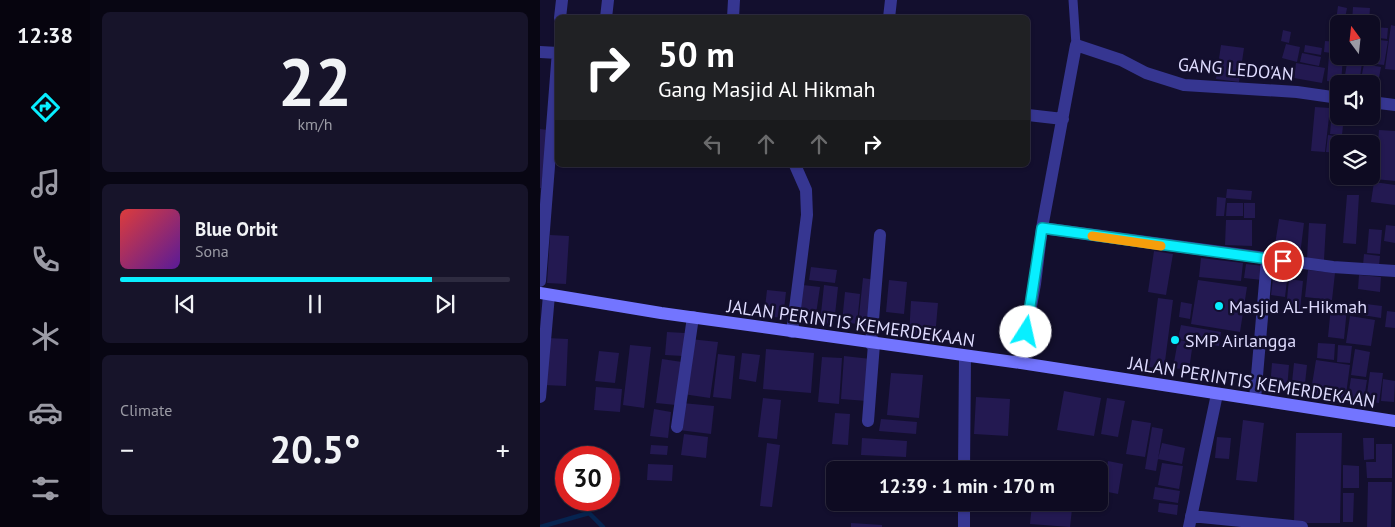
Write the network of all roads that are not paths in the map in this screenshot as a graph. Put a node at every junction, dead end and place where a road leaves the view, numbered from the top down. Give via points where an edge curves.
1 (562, 0) edge
2 (608, 0) edge
3 (734, 0) edge
4 (891, 0) edge
5 (1073, 0) edge
6 (560, 15) edge
7 (606, 15) edge
8 (733, 15) edge
9 (889, 15) edge
10 (1076, 45) junction
11 (540, 52) edge
12 (555, 53) edge
13 (555, 80) edge
14 (1330, 97) edge
15 (1380, 103) edge
16 (1395, 105) edge
17 (1030, 115) edge
18 (1063, 119) junction
19 (796, 167) edge
20 (1042, 228) junction
21 (880, 235) dead end
22 (1267, 259) junction
23 (1395, 271) edge
24 (540, 281) edge
25 (544, 294) edge
26 (693, 317) junction
27 (792, 332) junction
28 (873, 344) junction
29 (965, 357) junction
30 (1021, 363) junction
31 (1217, 394) junction
32 (540, 397) edge
33 (1255, 399) junction
34 (1395, 421) edge
35 (868, 422) dead end
36 (677, 427) dead end
37 (964, 461) edge
38 (964, 511) edge
39 (1190, 522) edge
40 (964, 527) edge
41 (1302, 527) edge

1 - 6 street
2 - 7 street
3 - 8 street
4 - 9 street
5 - 10 lane
10 - 14 street, GANG LEDO'AN via 1184,85
10 - 18 street
11 - 12 street
13 - 24 street
15 - 16 street
17 - 18 street
18 - 20 street
19 - 27 street via 806,190 807,214
20 - 22 street
20 - 30 street
21 - 28 street
22 - 23 street via 1332,268
22 - 33 street
25 - 26 main road, JALAN PERINTIS KEMERDEKAAN
25 - 32 street
26 - 27 main road, JALAN PERINTIS KEMERDEKAAN
26 - 36 street
27 - 28 main road, JALAN PERINTIS KEMERDEKAAN
28 - 29 main road, JALAN PERINTIS KEMERDEKAAN
28 - 35 street
29 - 30 main road, JALAN PERINTIS KEMERDEKAAN
29 - 37 street
30 - 31 main road, JALAN PERINTIS KEMERDEKAAN
31 - 33 main road, JALAN PERINTIS KEMERDEKAAN
31 - 39 street
33 - 34 main road, JALAN PERINTIS KEMERDEKAAN
38 - 40 street
39 - 41 street

